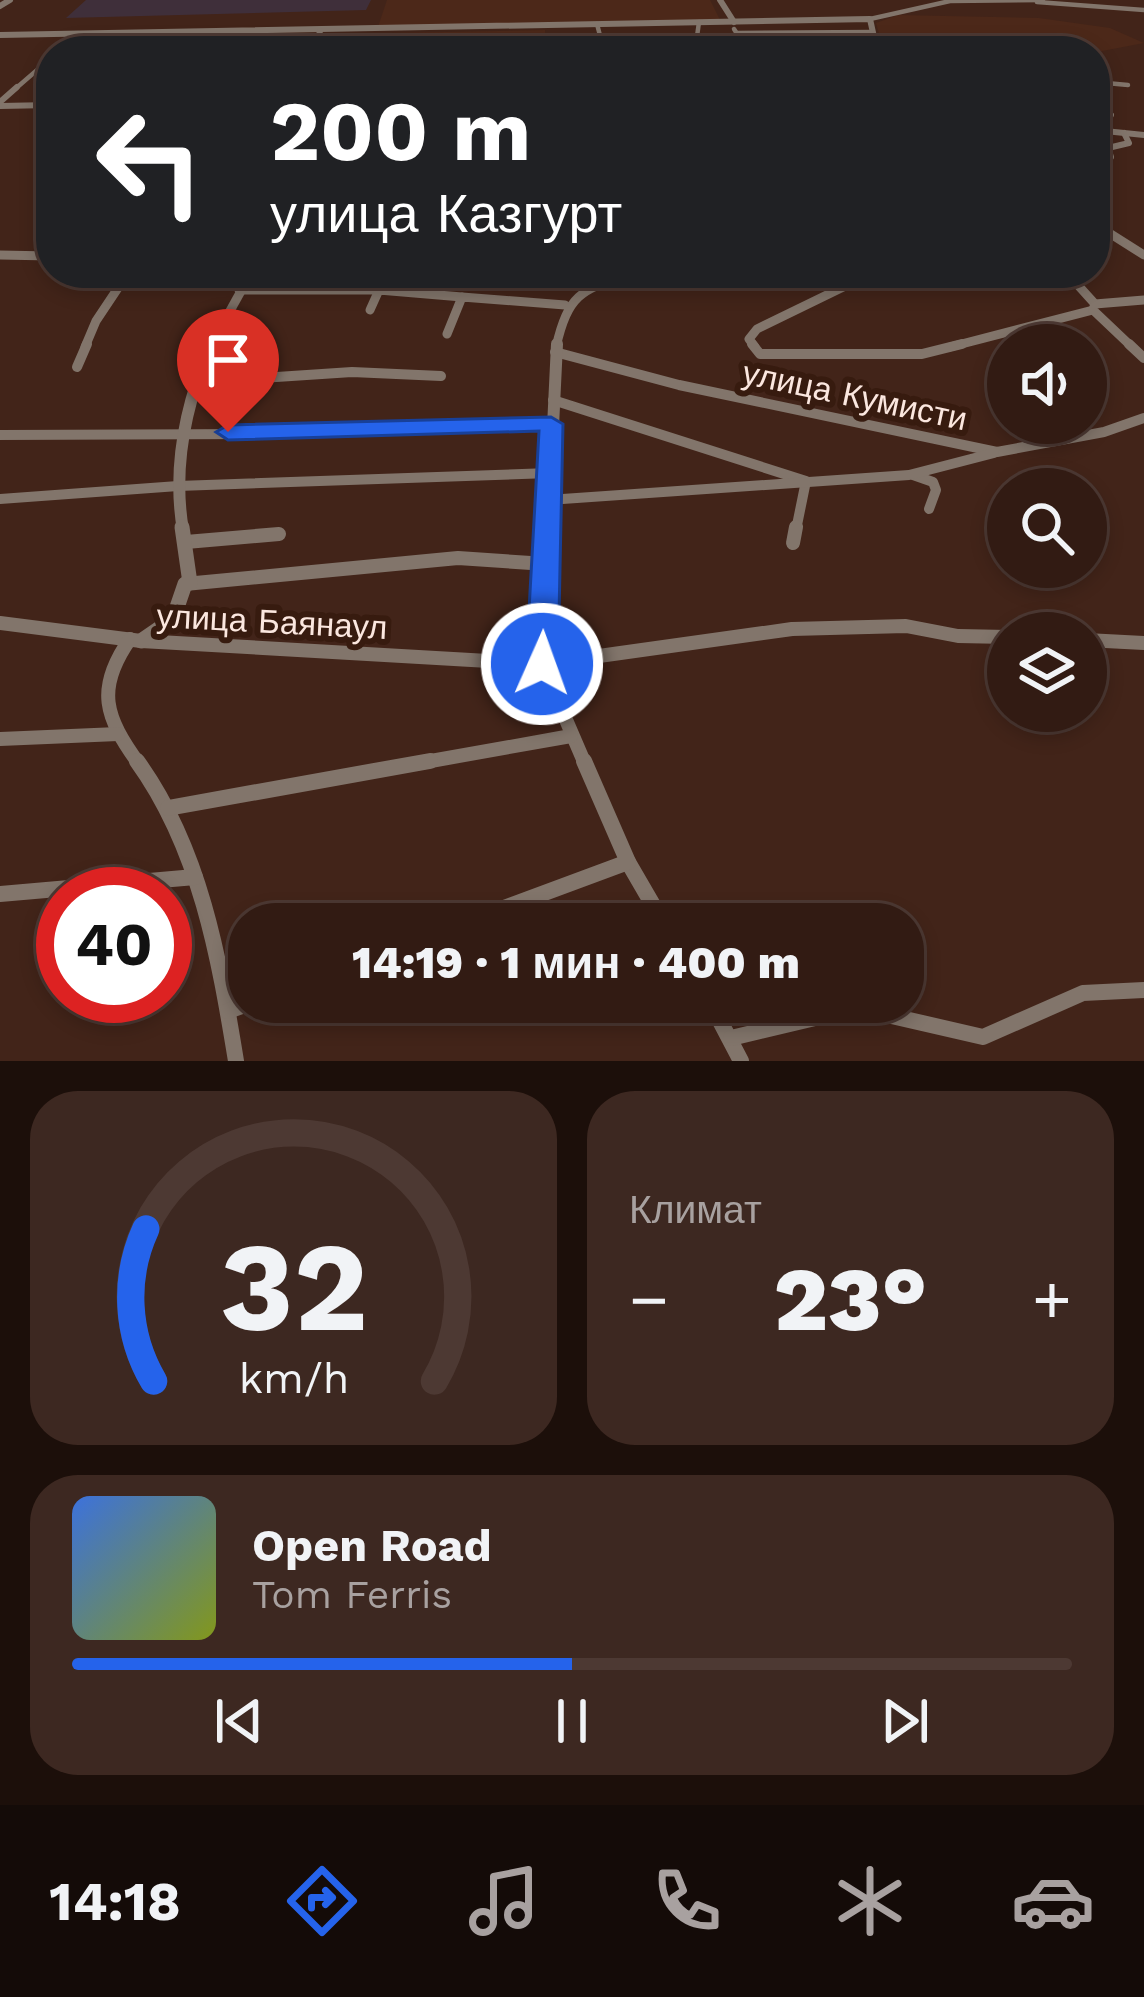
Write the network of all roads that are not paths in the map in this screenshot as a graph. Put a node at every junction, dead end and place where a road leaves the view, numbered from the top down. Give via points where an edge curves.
1 (10, 0) edge
2 (720, 0) edge
3 (1024, 0) edge
4 (1043, 0) edge
5 (0, 6) edge
6 (1144, 10) edge
7 (870, 19) junction
8 (699, 22) junction
9 (734, 22) junction
10 (597, 24) junction
11 (320, 31) junction
12 (873, 32) junction
13 (736, 33) junction
14 (78, 34) joint
15 (318, 36) edge
16 (600, 36) edge
17 (697, 36) edge
18 (738, 36) edge
19 (874, 36) edge
20 (3, 37) edge
21 (36, 72) edge
22 (1110, 83) edge
23 (1128, 85) dead end
24 (0, 104) edge
25 (36, 105) edge
26 (1110, 132) edge
27 (1124, 133) junction
28 (1144, 135) edge
29 (1110, 147) edge
30 (1110, 234) edge
31 (0, 255) edge
32 (1144, 255) edge
33 (36, 256) edge
34 (118, 288) edge
35 (589, 288) edge
36 (841, 288) edge
37 (1079, 288) edge
38 (238, 290) joint
39 (379, 290) junction
40 (462, 296) junction
41 (1144, 300) edge
42 (566, 305) junction
43 (1094, 307) junction
44 (370, 310) dead end
45 (447, 334) dead end
46 (554, 352) junction
47 (1144, 358) edge
48 (77, 367) dead end
49 (441, 376) dead end
50 (200, 382) junction
51 (553, 400) junction
52 (1144, 418) edge
53 (551, 424) junction
54 (185, 431) junction
55 (0, 435) edge
56 (997, 452) junction
57 (550, 473) junction
58 (912, 474) junction
59 (806, 481) junction
60 (178, 486) junction
61 (0, 499) edge
62 (548, 500) junction
63 (928, 509) dead end
64 (279, 534) dead end
65 (186, 542) junction
66 (794, 544) dead end
67 (546, 564) junction
68 (185, 584) junction
69 (0, 623) edge
70 (987, 636) edge
71 (135, 640) junction
72 (1107, 641) edge
73 (1144, 643) edge
74 (542, 664) junction
75 (118, 734) junction
76 (571, 736) junction
77 (0, 739) edge
78 (168, 808) junction
79 (628, 862) junction
80 (195, 877) junction
81 (0, 894) edge
82 (518, 903) edge
83 (652, 903) edge
84 (1144, 991) edge
85 (228, 1011) edge
86 (230, 1023) edge
87 (723, 1023) edge
88 (731, 1037) junction
89 (236, 1061) edge
90 (741, 1061) edge

1 - 5 street
2 - 9 street
3 - 4 street
3 - 6 street
3 - 7 street via 950,1
7 - 9 street
7 - 12 street
8 - 9 street
8 - 10 street
8 - 17 street
9 - 13 street
10 - 11 street
10 - 16 street
11 - 14 street
11 - 15 street
12 - 13 street
12 - 19 street
13 - 18 street
14 - 20 street
21 - 24 street
22 - 23 street
24 - 25 street
26 - 27 street
27 - 28 street
27 - 29 street via 1130,142
30 - 32 street
31 - 33 street
34 - 48 street
35 - 42 street
36 - 43 street via 749,339 760,353 862,357 952,348
37 - 43 street
38 - 39 street
38 - 50 street via 210,337
39 - 40 street
39 - 44 street
40 - 42 street
40 - 45 street
41 - 43 street
42 - 46 street
43 - 47 street
46 - 51 street
46 - 56 street, улица Кумисти
49 - 50 street via 352,372
50 - 54 street
51 - 53 street
51 - 59 street
52 - 56 street, улица Кумисти
53 - 54 street
53 - 57 street
54 - 55 street
54 - 60 street
56 - 58 street
57 - 60 street
57 - 62 street
58 - 59 street
58 - 63 street via 933,482
59 - 62 street
59 - 66 street
60 - 61 street
60 - 65 street
62 - 67 street
64 - 65 street
65 - 68 street
67 - 68 street via 458,558
67 - 74 street
68 - 71 street via 183,609 168,627
69 - 71 street, улица Баянаул
70 - 74 street, улица Баянаул via 906,626 792,629
71 - 74 street, улица Баянаул
71 - 75 street via 112,664 106,695
72 - 73 street
74 - 76 street
75 - 77 street
75 - 78 street
76 - 78 street
76 - 79 street
78 - 80 street
79 - 82 street
79 - 83 street
80 - 81 street
80 - 85 street
84 - 88 street via 1083,993 983,1036 857,1008
86 - 89 street
87 - 88 street
88 - 90 street

